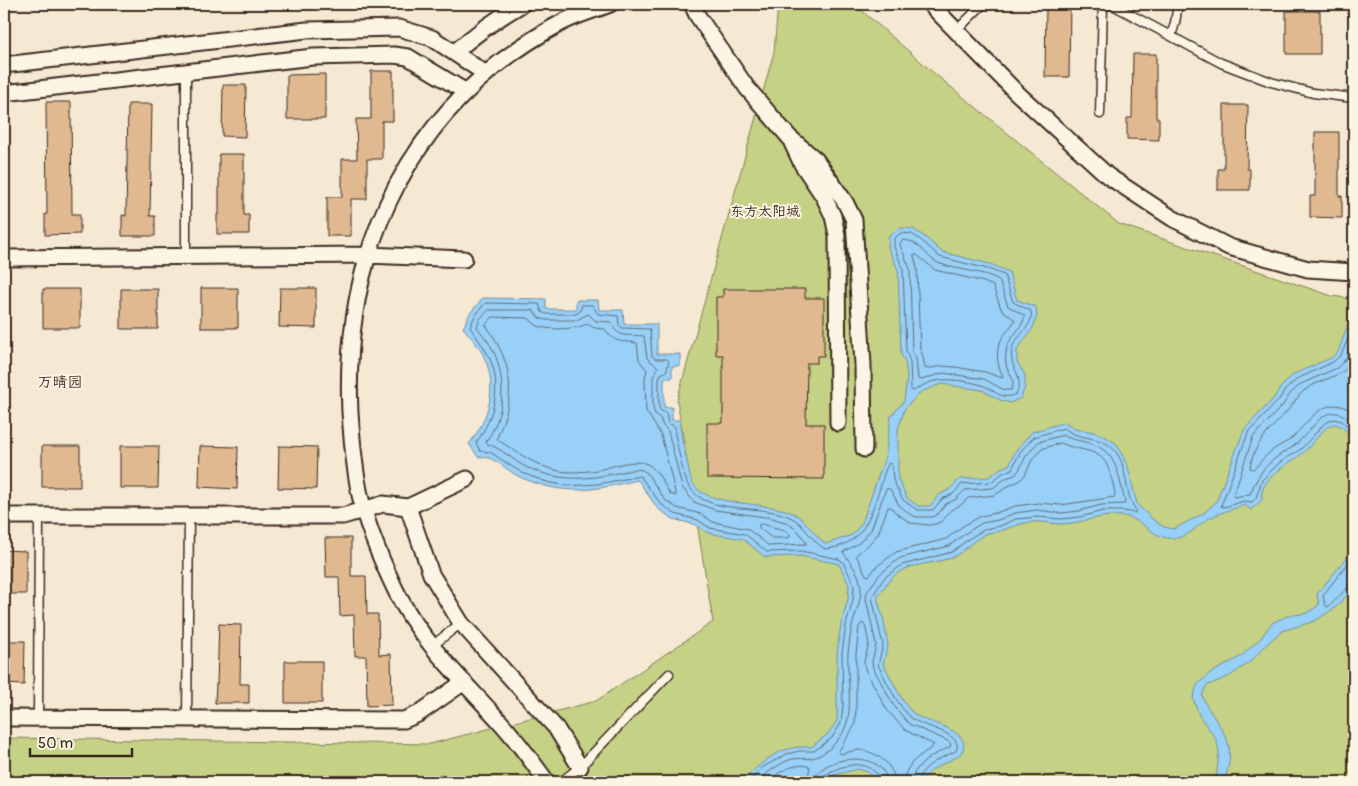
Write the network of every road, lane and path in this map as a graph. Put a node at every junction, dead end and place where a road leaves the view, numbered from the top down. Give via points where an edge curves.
1 (522, 4) edge
2 (610, 4) edge
3 (692, 4) edge
4 (930, 4) edge
5 (983, 4) edge
6 (1103, 4) edge
7 (1112, 4) edge
8 (1178, 4) edge
9 (956, 31) junction
10 (1171, 36) junction
11 (454, 52) junction
12 (4, 65) edge
13 (186, 72) junction
14 (486, 74) junction
15 (466, 92) junction
16 (4, 93) edge
17 (1354, 98) edge
18 (1100, 114) dead end
19 (789, 137) junction
20 (367, 255) junction
21 (186, 257) junction
22 (4, 258) edge
23 (464, 259) dead end
24 (1354, 272) edge
25 (838, 423) dead end
26 (864, 449) dead end
27 (467, 478) dead end
28 (408, 507) junction
29 (364, 511) junction
30 (4, 516) edge
31 (39, 516) junction
32 (189, 516) junction
33 (461, 623) junction
34 (432, 646) junction
35 (669, 674) dead end
36 (464, 682) junction
37 (4, 718) edge
38 (38, 718) junction
39 (187, 719) junction
40 (580, 767) junction
41 (546, 782) edge
42 (561, 782) edge

1 - 11 street
2 - 14 street via 564,21
3 - 19 street via 747,88
4 - 9 street
5 - 9 lane
6 - 18 lane
7 - 10 lane
8 - 10 lane
9 - 24 street via 1016,92 1108,176 1172,218 1229,247 1308,268
10 - 17 lane via 1222,63 1271,82 1313,93
11 - 12 street via 432,38 399,28 307,30
11 - 14 street
13 - 15 street via 313,57 394,55 408,57
13 - 16 street
13 - 21 lane
14 - 15 street
15 - 20 street via 413,155 397,182
19 - 25 street via 802,164 824,196 837,235
19 - 26 street via 816,160 854,220 863,365
20 - 21 street
20 - 23 street
20 - 29 street via 357,301 349,388
21 - 22 street
27 - 28 street
28 - 29 street via 383,504
28 - 33 street via 431,574
29 - 32 street via 343,516
29 - 34 street via 397,592 415,625
30 - 31 street
31 - 32 street
31 - 38 lane
32 - 39 lane
33 - 34 lane
33 - 40 street via 556,728
34 - 36 street
35 - 40 lane
36 - 39 street via 404,720
36 - 41 street via 504,726
37 - 38 street
38 - 39 street
40 - 42 lane

